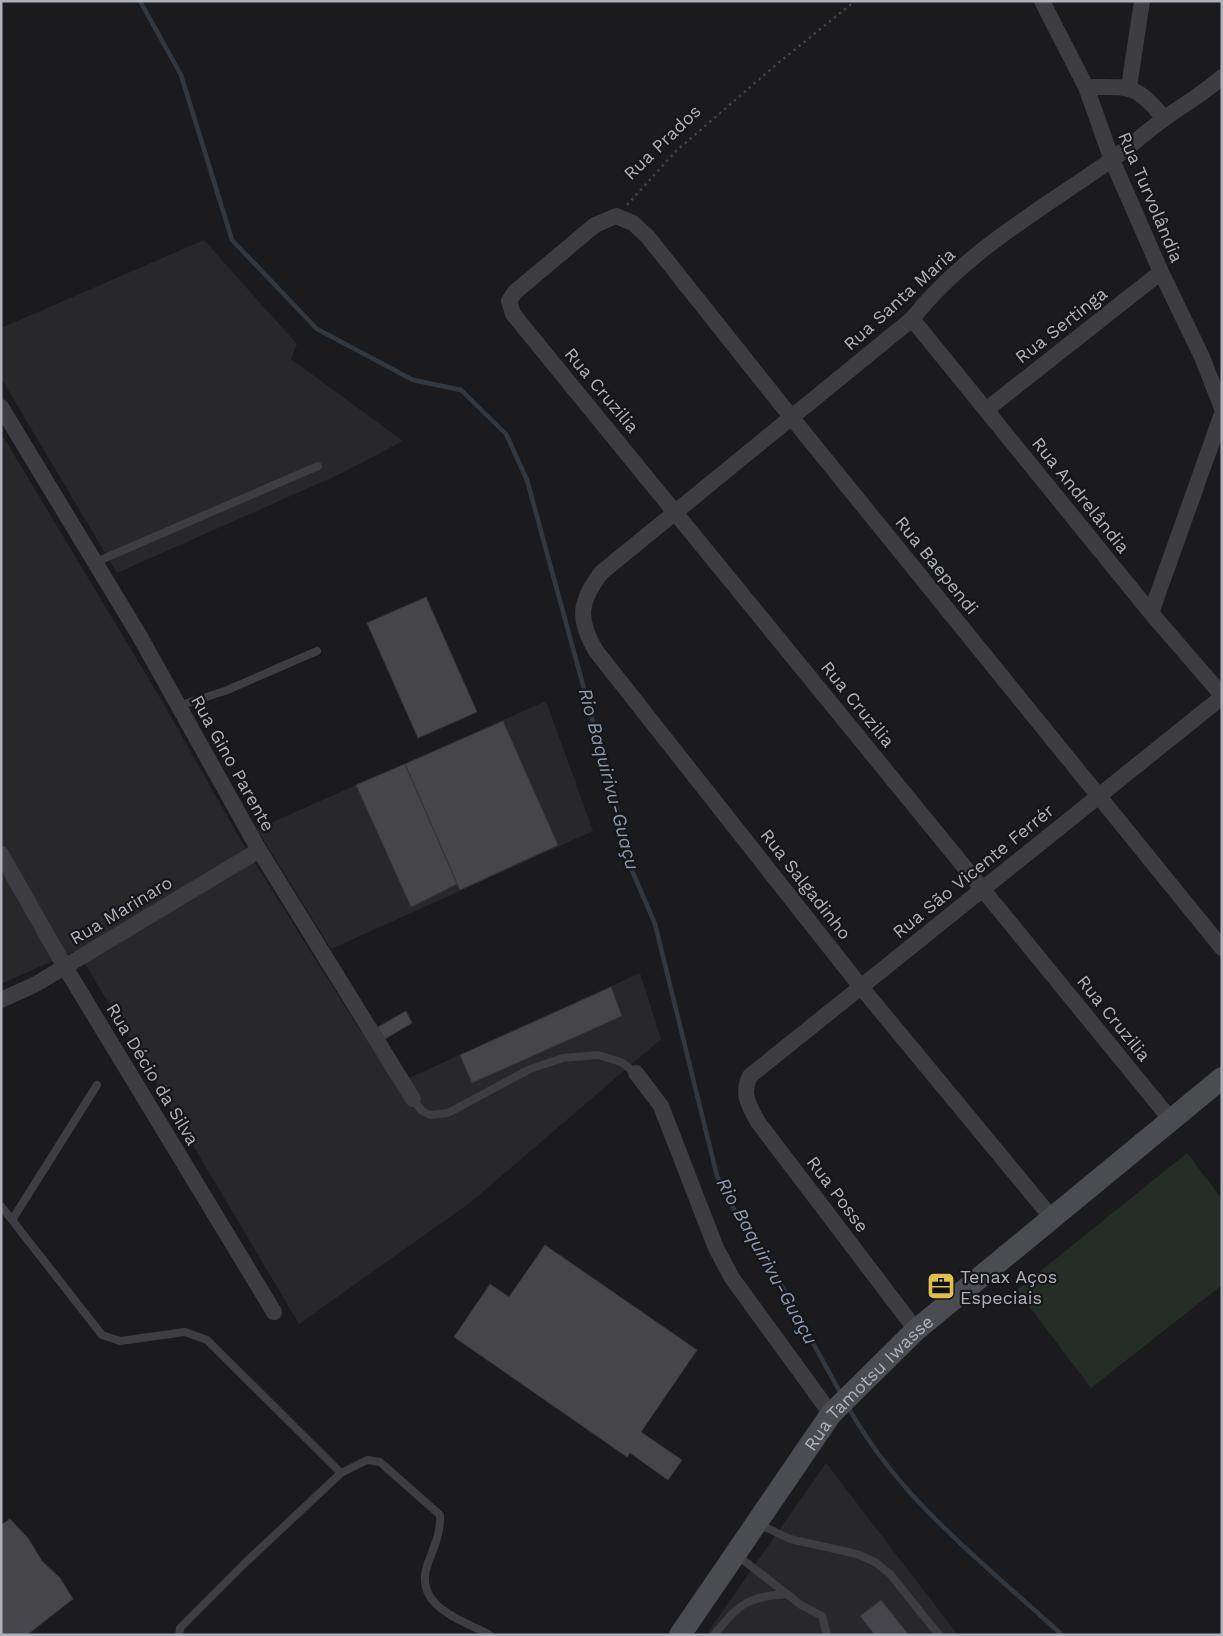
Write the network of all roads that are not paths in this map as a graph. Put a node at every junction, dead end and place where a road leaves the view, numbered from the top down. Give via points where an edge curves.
1 (1042, 1) edge
2 (1142, 1) edge
3 (1222, 76) edge
4 (1086, 87) junction
5 (1128, 87) junction
6 (1164, 118) junction
7 (1112, 160) junction
8 (616, 216) joint
9 (1161, 272) junction
10 (912, 319) junction
11 (1222, 408) edge
12 (986, 410) junction
13 (3, 412) edge
14 (1222, 414) edge
15 (792, 418) junction
16 (318, 466) dead end
17 (677, 512) junction
18 (96, 562) junction
19 (614, 564) joint
20 (1151, 613) junction
21 (317, 652) dead end
22 (1222, 696) edge
23 (178, 706) junction
24 (1099, 795) junction
25 (259, 850) junction
26 (1, 854) edge
27 (983, 890) junction
28 (1222, 948) edge
29 (65, 967) junction
30 (861, 987) junction
31 (1, 1000) edge
32 (636, 1073) joint
33 (750, 1076) joint
34 (1222, 1078) edge
35 (97, 1085) dead end
36 (413, 1099) joint
37 (1171, 1120) junction
38 (1, 1206) edge
39 (1052, 1218) junction
40 (12, 1220) junction
41 (274, 1312) dead end
42 (916, 1330) junction
43 (832, 1413) junction
44 (341, 1473) junction
45 (757, 1522) junction
46 (736, 1554) junction
47 (787, 1594) junction
48 (179, 1635) edge
49 (490, 1635) edge
50 (680, 1635) edge
51 (714, 1635) edge
52 (827, 1635) edge
53 (939, 1635) edge

1 - 4 street, Rua Turvolândia
2 - 5 street
3 - 6 street, Rua Santa Maria via 1208,90
4 - 5 street
4 - 7 street, Rua Turvolândia
5 - 6 street via 1148,98
6 - 7 street, Rua Santa Maria
7 - 9 street, Rua Turvolândia
7 - 10 street, Rua Santa Maria via 1004,234 952,277
8 - 15 street, Rua Baependi via 633,222 648,237
8 - 17 street, Rua Cruzilia via 594,225 515,292 509,301 513,314
9 - 11 street, Rua Turvolândia via 1202,357
9 - 12 street, Rua Sertinga
10 - 12 street, Rua Andrelândia
10 - 15 street, Rua Santa Maria
12 - 20 street, Rua Andrelândia
13 - 18 street, Rua Gino Parente
14 - 20 street
15 - 17 street, Rua Santa Maria
15 - 24 street, Rua Baependi
16 - 18 lane
17 - 19 street, Rua Santa Maria
17 - 27 street, Rua Cruzilia
18 - 23 street, Rua Gino Parente
19 - 30 street, Rua Salgadinho via 602,572 585,597 583,624 588,637
20 - 22 street, Rua Andrelândia
21 - 23 lane via 225,691
22 - 24 street, Rua São Vicente Ferrér
23 - 25 street, Rua Gino Parente
24 - 27 street, Rua São Vicente Ferrér
24 - 28 street, Rua Baependi
25 - 29 street, Rua Marinaro
25 - 36 street, Rua Gino Parente
26 - 29 street, Rua Décio da Silva
27 - 30 street, Rua São Vicente Ferrér
27 - 37 street, Rua Cruzilia
29 - 31 street, Rua Marinaro
29 - 41 street, Rua Décio da Silva
30 - 33 street, Rua São Vicente Ferrér
30 - 39 street, Rua Salgadinho
32 - 36 lane, Rua Gino Parente via 621,1062 598,1055 563,1058 530,1069 448,1113 430,1115 422,1111
32 - 43 street via 661,1106 716,1248 732,1278
33 - 42 street, Rua Posse via 745,1095 758,1122
34 - 37 street, Rua Tamotsu Iwasse
35 - 40 lane
37 - 39 street, Rua Tamotsu Iwasse
38 - 40 lane
39 - 42 street, Rua Tamotsu Iwasse
40 - 44 lane via 102,1335 120,1341 185,1332 207,1340
42 - 43 street, Rua Tamotsu Iwasse
43 - 45 street, Rua Tamotsu Iwasse
44 - 48 lane via 180,1628
44 - 49 lane via 367,1460 380,1462 440,1515 441,1529 423,1576 426,1592 437,1607
45 - 46 street, Rua Tamotsu Iwasse
45 - 53 lane via 790,1539 857,1554 875,1562 890,1574
46 - 47 lane
46 - 50 street, Rua Tamotsu Iwasse
47 - 51 lane via 760,1596 747,1602
47 - 52 lane via 822,1616

